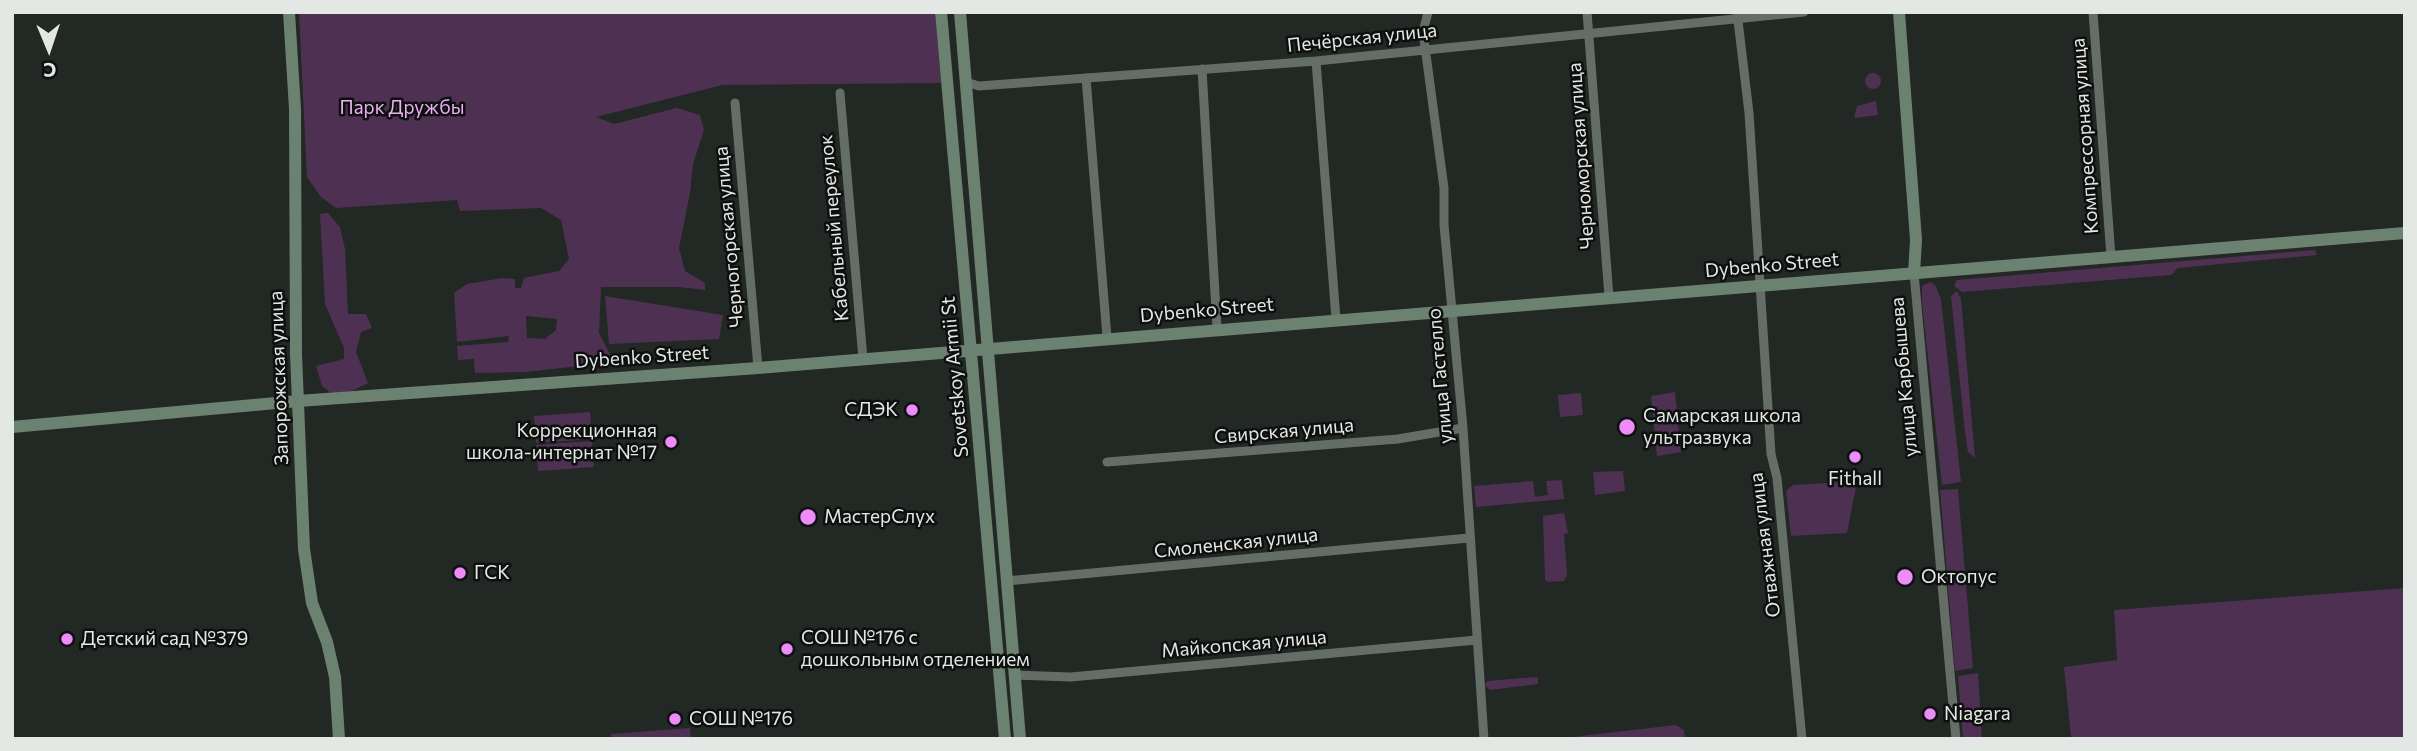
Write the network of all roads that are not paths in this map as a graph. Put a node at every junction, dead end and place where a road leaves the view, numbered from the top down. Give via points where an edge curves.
1 (289, 12) edge
2 (941, 12) edge
3 (960, 12) edge
4 (1428, 12) edge
5 (1587, 12) edge
6 (1804, 12) edge
7 (1899, 12) edge
8 (2093, 12) edge
9 (1737, 15) edge
10 (1590, 34) junction
11 (1425, 49) junction
12 (1316, 61) junction
13 (1202, 69) junction
14 (1086, 78) junction
15 (966, 82) junction
16 (947, 83) junction
17 (840, 93) dead end
18 (735, 103) dead end
19 (2405, 233) edge
20 (2111, 257) junction
21 (1913, 273) junction
22 (1758, 285) junction
23 (1609, 297) junction
24 (1452, 310) junction
25 (1336, 319) junction
26 (1217, 328) junction
27 (1107, 337) junction
28 (987, 347) junction
29 (972, 348) junction
30 (863, 359) junction
31 (758, 368) junction
32 (298, 401) junction
33 (12, 427) edge
34 (1462, 428) junction
35 (1107, 461) dead end
36 (1469, 538) junction
37 (1006, 581) junction
38 (1476, 640) junction
39 (1014, 675) junction
40 (339, 739) edge
41 (1005, 739) edge
42 (1020, 739) edge
43 (1484, 739) edge
44 (1802, 739) edge
45 (1956, 739) edge

1 - 32 main road, Запорожская улица
2 - 16 main road, Sovetskoy Armii St
3 - 15 main road, Sovetskoy Armii St
4 - 11 street, улица Гастелло
5 - 10 street, Черноморская улица
6 - 9 street, Печёрская улица
7 - 21 main road, улица Карбышева via 1916,240
8 - 20 street, Компрессорная улица
9 - 10 street, Печёрская улица
9 - 22 street, Отважная улица via 1749,113
10 - 11 street, Печёрская улица
10 - 23 street, Черноморская улица
11 - 12 street, Печёрская улица
11 - 24 street, улица Гастелло via 1444,187
12 - 13 street, Печёрская улица
12 - 25 street
13 - 14 street, Печёрская улица
13 - 26 street
14 - 15 street, Печёрская улица via 979,86
14 - 27 street
15 - 16 main road
15 - 28 main road, Sovetskoy Armii St
16 - 29 main road, Sovetskoy Armii St
17 - 30 street, Кабельный переулок
18 - 31 street, Черногорская улица
19 - 20 main road, Dybenko Street
20 - 21 main road, Dybenko Street
21 - 22 main road, Dybenko Street
21 - 45 street, улица Карбышева
22 - 23 main road, Dybenko Street
22 - 44 street, Отважная улица
23 - 24 main road, Dybenko Street
24 - 25 main road, Dybenko Street
24 - 34 street, улица Гастелло
25 - 26 main road, Dybenko Street
26 - 27 main road, Dybenko Street
27 - 28 main road, Dybenko Street
28 - 29 main road, Dybenko Street
28 - 37 main road, Sovetskoy Armii St
29 - 30 main road, Dybenko Street
29 - 41 main road, Sovetskoy Armii St
30 - 31 main road, Dybenko Street
31 - 32 main road, Dybenko Street
32 - 33 main road, Dybenko Street
32 - 40 main road, Запорожская улица via 304,549 312,603 335,677
34 - 35 street, Свирская улица via 1398,439
34 - 36 street, улица Гастелло
36 - 37 street, Смоленская улица
36 - 38 street, улица Гастелло
37 - 39 main road, Sovetskoy Armii St
38 - 39 street, Майкопская улица via 1072,677
38 - 43 street, улица Гастелло
39 - 42 main road, Sovetskoy Armii St

